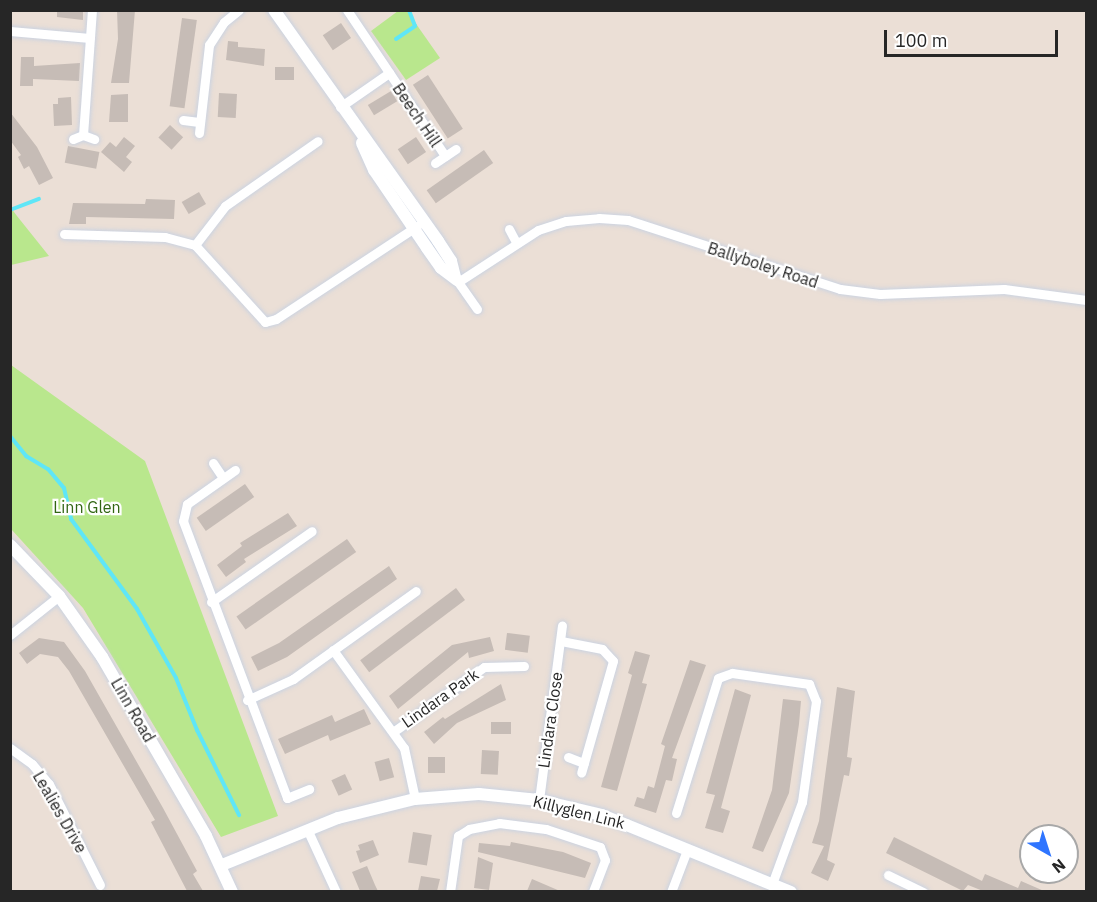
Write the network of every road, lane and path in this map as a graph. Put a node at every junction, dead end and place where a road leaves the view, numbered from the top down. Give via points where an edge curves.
1 (92, 10) edge
2 (239, 10) edge
3 (274, 10) edge
4 (347, 10) edge
5 (10, 31) edge
6 (90, 38) junction
7 (389, 73) junction
8 (340, 107) junction
9 (183, 120) dead end
10 (199, 122) junction
11 (199, 133) dead end
12 (94, 140) dead end
13 (318, 141) dead end
14 (456, 149) dead end
15 (446, 156) junction
16 (435, 163) dead end
17 (419, 225) junction
18 (509, 229) dead end
19 (64, 234) dead end
20 (516, 242) junction
21 (195, 245) junction
22 (457, 280) junction
23 (1086, 300) edge
24 (477, 309) dead end
25 (213, 463) dead end
26 (235, 470) dead end
27 (223, 478) junction
28 (312, 531) dead end
29 (10, 545) edge
30 (416, 591) dead end
31 (59, 596) junction
32 (211, 602) junction
33 (562, 626) dead end
34 (10, 635) edge
35 (561, 641) junction
36 (333, 650) junction
37 (524, 666) dead end
38 (247, 700) junction
39 (393, 732) junction
40 (10, 748) edge
41 (568, 758) dead end
42 (584, 763) junction
43 (581, 773) dead end
44 (309, 789) dead end
45 (415, 800) junction
46 (539, 800) junction
47 (676, 813) dead end
48 (307, 829) junction
49 (687, 850) junction
50 (222, 865) junction
51 (888, 875) dead end
52 (772, 884) junction
53 (100, 885) dead end
54 (232, 891) edge
55 (336, 891) edge
56 (450, 891) edge
57 (593, 891) edge
58 (671, 891) edge
59 (791, 891) edge
60 (923, 891) edge

1 - 6 street
2 - 10 street via 224,22 210,45
3 - 8 street
4 - 7 street, Beech Hill
5 - 6 street
6 - 12 street via 78,137
7 - 8 street, Beech Hill
7 - 15 street, Beech Hill
8 - 17 street via 374,170
9 - 10 street
10 - 11 street
13 - 21 street via 225,206
14 - 15 street, Beech Hill
15 - 16 street, Beech Hill
17 - 21 street via 286,313 265,322
17 - 22 street via 441,268
18 - 20 street
19 - 21 street via 165,237
20 - 22 street, Ballyboley Road
20 - 23 street, Ballyboley Road via 566,221 628,220 840,289 880,294 1004,289
22 - 24 street
25 - 27 street
26 - 27 street
27 - 32 street via 187,504 183,514
28 - 32 street
29 - 31 street, Linn Road
30 - 36 street
31 - 34 street
31 - 50 street, Linn Road via 120,686
32 - 38 street
33 - 35 street, Lindara Close
35 - 42 street via 602,649 613,661
35 - 46 street, Lindara Close
36 - 38 street via 287,683
36 - 39 street, Lindara Park
37 - 39 street, Lindara Park via 484,667
38 - 44 street via 287,798
39 - 45 street, Lindara Park via 404,748
40 - 53 street, Lealies Drive via 32,764 49,784
41 - 42 street, Lindara Close
42 - 43 street
45 - 46 street, Killyglen Link via 479,794
45 - 48 street, Killyglen Link
46 - 49 street, Killyglen Link via 634,826
47 - 52 street via 718,678 733,673 809,684 816,701 802,802
48 - 50 street, Killyglen Link
48 - 55 street
49 - 52 street, Killyglen Link
49 - 58 street
50 - 54 street, Linn Road
51 - 60 street
52 - 59 street, Killyglen Link
56 - 57 street via 458,836 469,829 499,823 546,829 600,847 605,860

